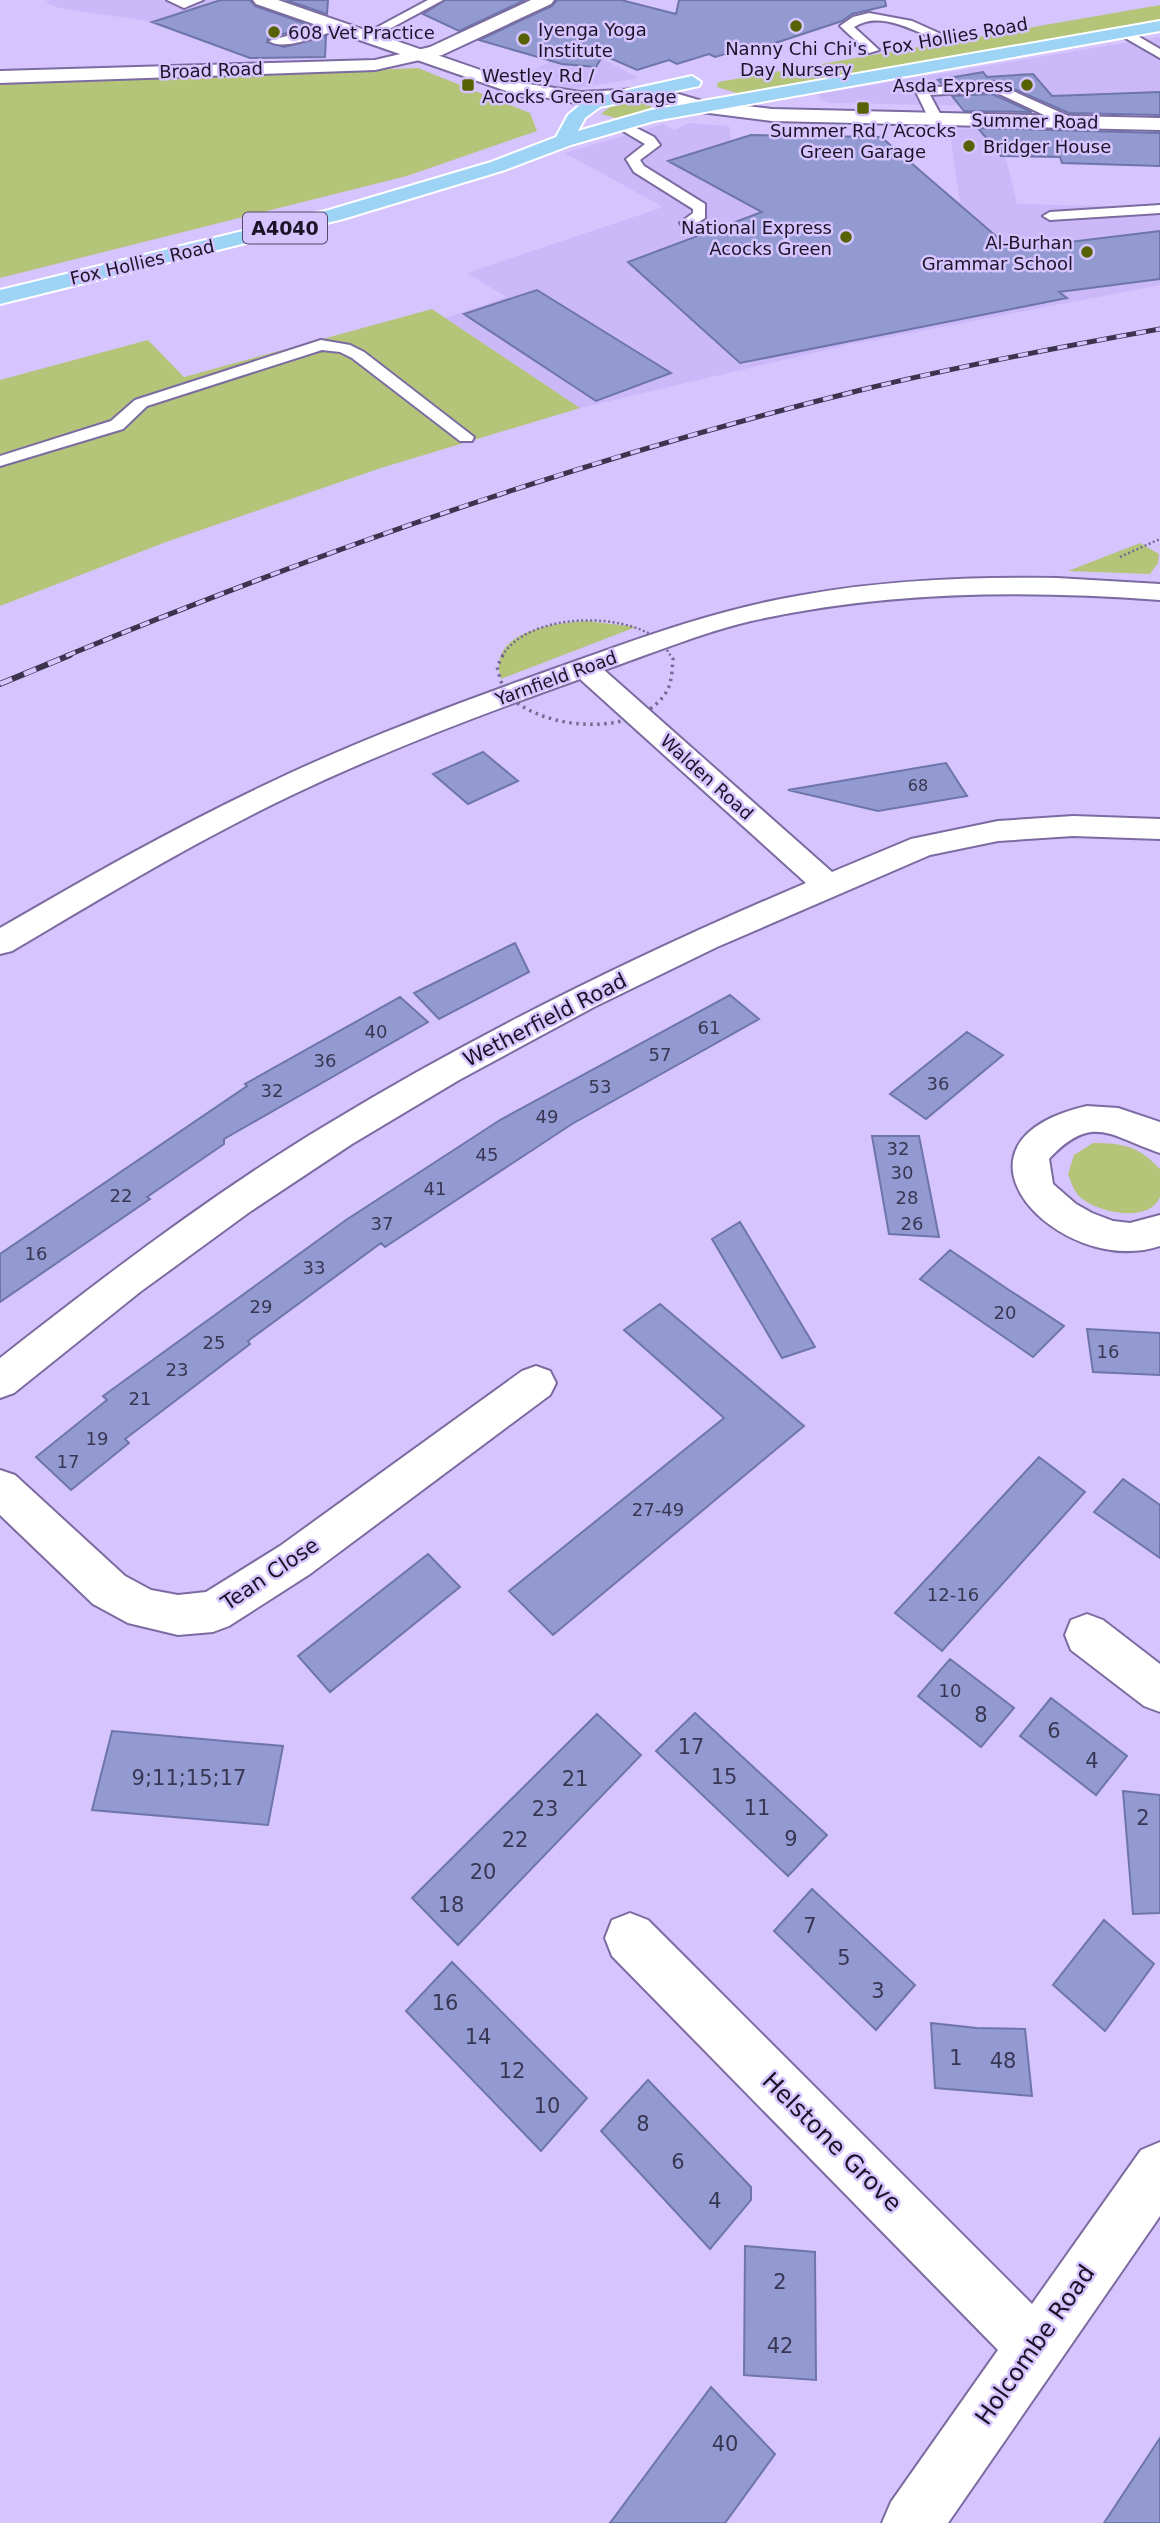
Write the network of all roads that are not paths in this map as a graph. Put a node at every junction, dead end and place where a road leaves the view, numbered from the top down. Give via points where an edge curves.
1 (173, 0) edge
2 (197, 0) edge
3 (262, 0) edge
4 (437, 0) edge
5 (545, 0) edge
6 (336, 26) junction
7 (1160, 26) edge
8 (1124, 32) junction
9 (966, 34) dead end
10 (365, 37) junction
11 (944, 37) junction
12 (275, 41) dead end
13 (873, 50) junction
14 (849, 54) dead end
15 (1160, 54) edge
16 (422, 56) junction
17 (909, 68) junction
18 (0, 77) edge
19 (704, 79) dead end
20 (512, 87) junction
21 (922, 92) junction
22 (619, 96) junction
23 (701, 106) junction
24 (579, 111) junction
25 (651, 116) junction
26 (936, 119) junction
27 (1070, 122) junction
28 (1160, 124) edge
29 (623, 125) junction
30 (564, 141) junction
31 (1160, 209) edge
32 (1049, 216) dead end
33 (687, 223) dead end
34 (0, 297) edge
35 (466, 436) dead end
36 (0, 461) edge
37 (1160, 592) edge
38 (585, 668) junction
39 (1160, 829) edge
40 (828, 886) junction
41 (0, 943) edge
42 (1160, 1139) edge
43 (1160, 1230) edge
44 (0, 1381) edge
45 (536, 1383) dead end
46 (0, 1488) edge
47 (1087, 1635) dead end
48 (1160, 1691) edge
49 (630, 1938) dead end
50 (1160, 2169) edge
51 (1034, 2346) junction
52 (912, 2523) edge

1 - 2 lane via 184,4
3 - 6 street
4 - 10 lane
5 - 16 street, Broad Road
6 - 10 street
6 - 12 lane via 298,39
7 - 8 main road, Fox Hollies Road / A4040
8 - 15 lane
8 - 17 main road, Fox Hollies Road / A4040
9 - 11 main road, Fox Hollies Road
10 - 16 street
11 - 13 main road, Fox Hollies Road
11 - 13 lane via 897,20 852,21 846,26
13 - 14 main road, Fox Hollies Road
16 - 18 street, Broad Road via 375,65
16 - 20 street
17 - 21 lane
17 - 23 main road, Fox Hollies Road / A4040
19 - 22 main road
20 - 22 street, Summer Road via 581,98
20 - 24 street
21 - 26 lane
21 - 27 lane via 995,86
22 - 23 street, Summer Road via 658,94
22 - 24 main road
23 - 25 main road, Fox Hollies Road / A4040
23 - 26 street, Summer Road via 772,115
24 - 25 street via 606,122
24 - 30 main road
25 - 29 main road, Fox Hollies Road / A4040
26 - 27 street, Summer Road
27 - 28 street, Summer Road
29 - 30 main road, Fox Hollies Road / A4040
29 - 33 lane via 653,145 633,159 639,169 700,207 700,215
30 - 34 main road, Fox Hollies Road / A4040 via 499,166 336,215
31 - 32 lane
35 - 36 lane via 358,355 321,345 141,403 117,425
37 - 38 street, Yarnfield Road via 1028,585 834,598 693,628
38 - 40 street, Walden Road
38 - 41 street, Yarnfield Road via 321,771 205,827
39 - 40 street, Wetherfield Road via 1073,826 998,831 922,846
40 - 44 street, Wetherfield Road via 582,999 339,1134 137,1273
42 - 43 street via 1120,1120 1079,1119 1048,1135 1030,1157 1037,1191 1069,1219 1108,1236
45 - 46 street, Tean Close via 295,1560 213,1612 178,1615 144,1609 109,1590
47 - 48 street
49 - 51 street, Helstone Grove
50 - 51 street, Holcombe Road
51 - 52 street, Holcombe Road

